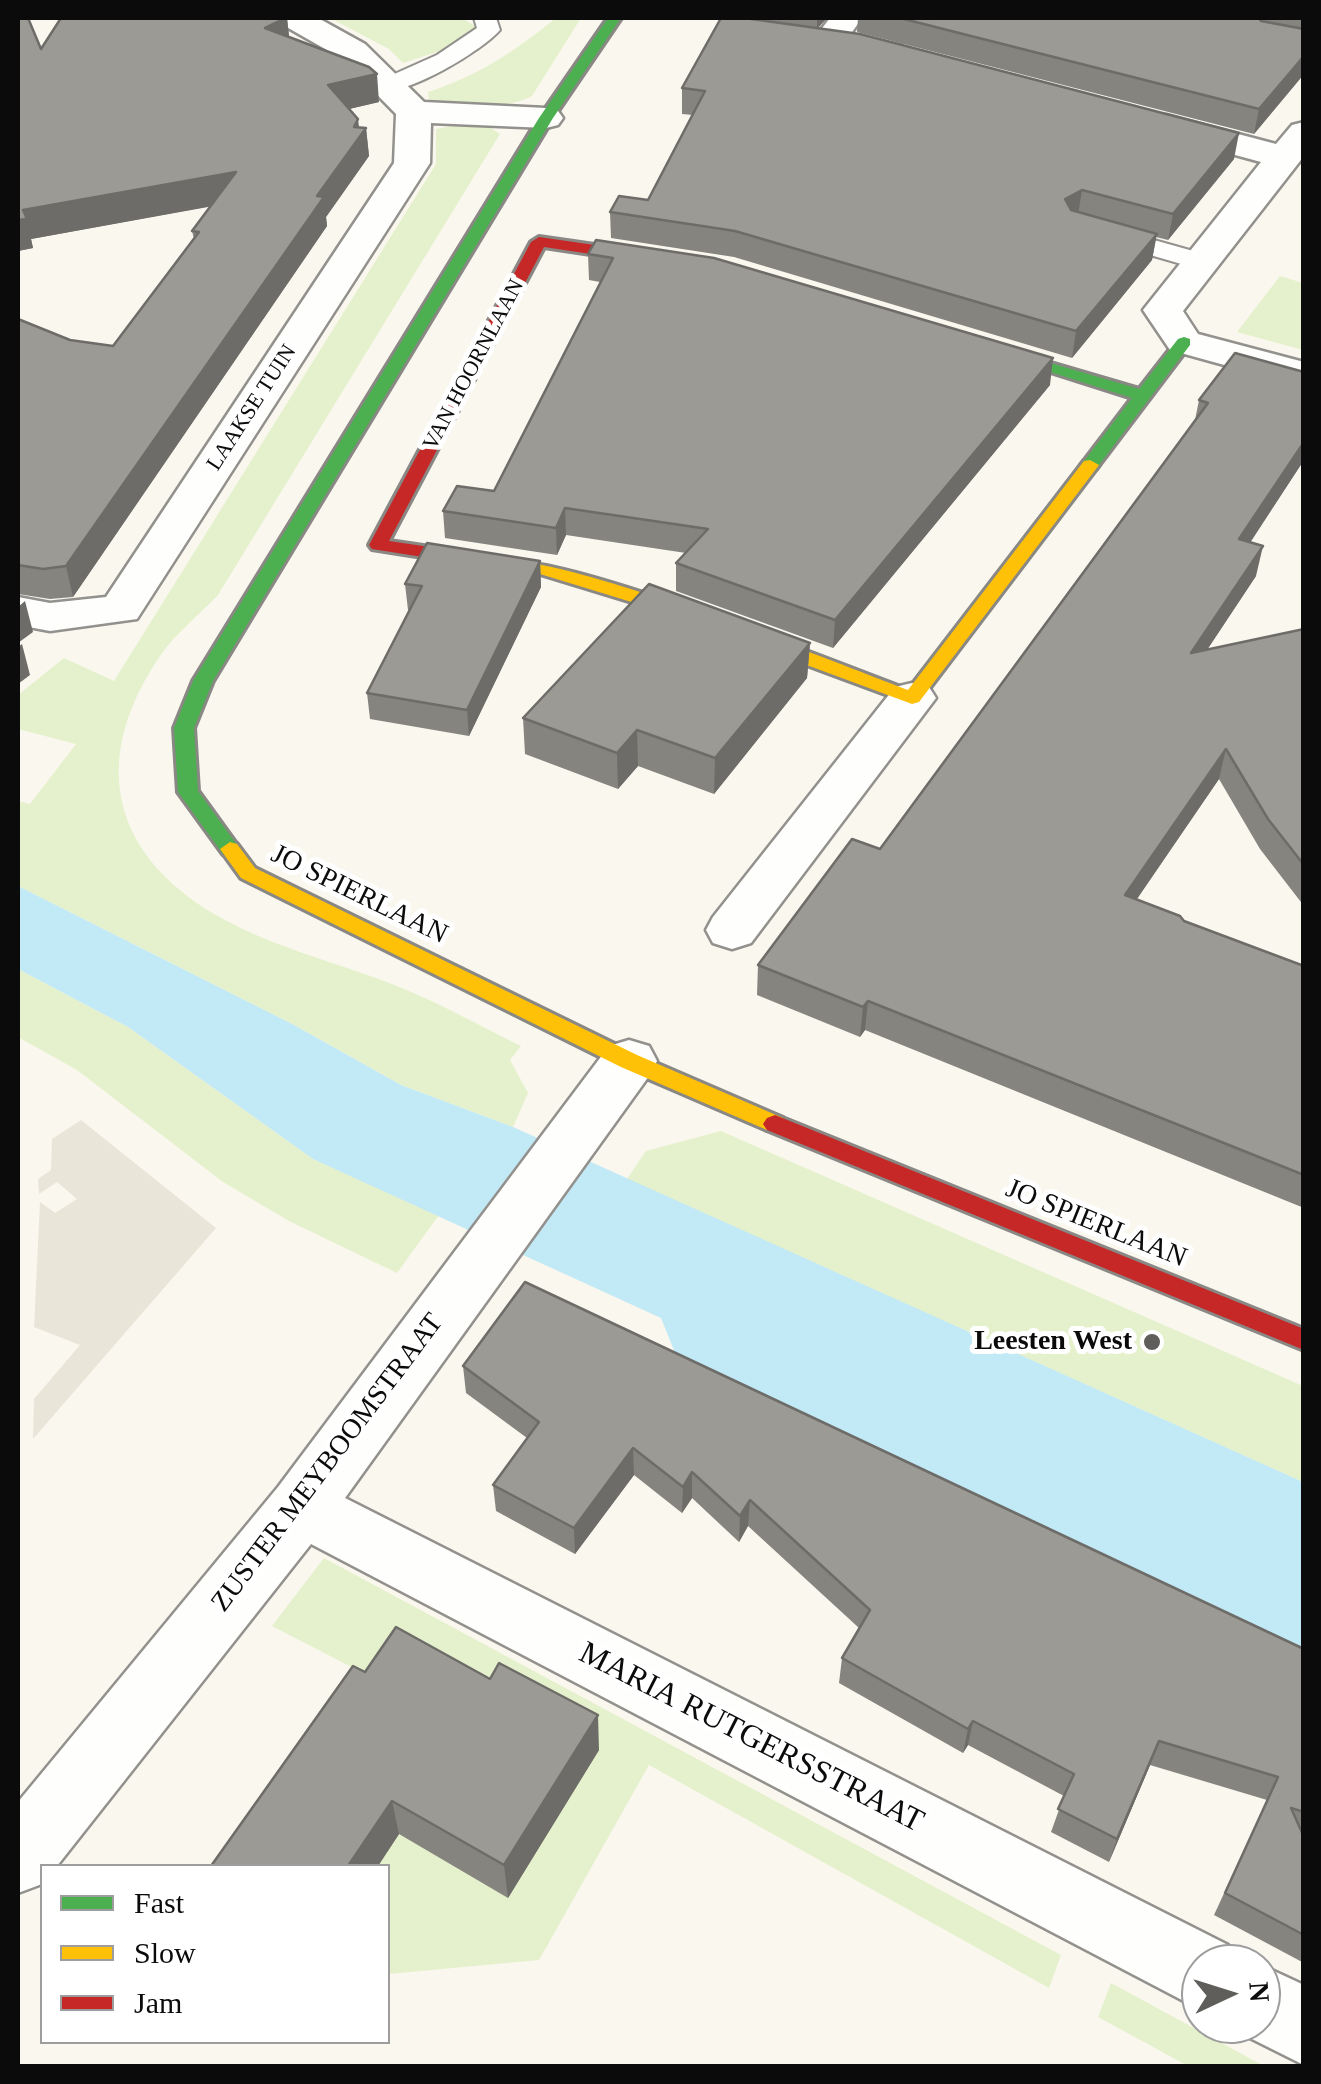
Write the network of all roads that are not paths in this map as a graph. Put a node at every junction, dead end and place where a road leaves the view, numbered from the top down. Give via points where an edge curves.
1 (296, 18) edge
2 (485, 18) edge
3 (614, 18) edge
4 (829, 33) edge
5 (918, 60) edge
6 (402, 98) junction
7 (1125, 115) edge
8 (546, 118) junction
9 (1294, 145) edge
10 (1078, 227) edge
11 (1202, 262) junction
12 (684, 263) edge
13 (964, 342) edge
14 (1184, 342) junction
15 (1304, 375) edge
16 (1142, 396) junction
17 (18, 611) edge
18 (912, 698) junction
19 (732, 930) dead end
20 (629, 1061) junction
21 (1304, 1340) edge
22 (301, 1506) junction
23 (18, 1858) edge
24 (1181, 1962) edge
25 (1281, 2014) edge
26 (1304, 2027) edge

1 - 6 street via 353,51
2 - 6 lane via 488,30
3 - 8 street, JO SPIERLAAN
4 - 5 street
6 - 8 street
6 - 17 street, LAAKSE TUIN via 412,163 121,608 50,617
7 - 9 street
8 - 20 street, JO SPIERLAAN via 203,681 184,728 188,792 248,873
9 - 11 street
10 - 11 lane
11 - 14 street via 1164,310
12 - 18 street, VAN HOORNLAAN via 539,242 378,545 542,569
13 - 16 street
14 - 15 street
14 - 16 street
16 - 18 street
18 - 19 street
20 - 21 street, JO SPIERLAAN
20 - 22 street, ZUSTER MEYBOOMSTRAAT
22 - 23 street, ZUSTER MEYBOOMSTRAAT
22 - 24 street, MARIA RUTGERSSTRAAT
25 - 26 street

